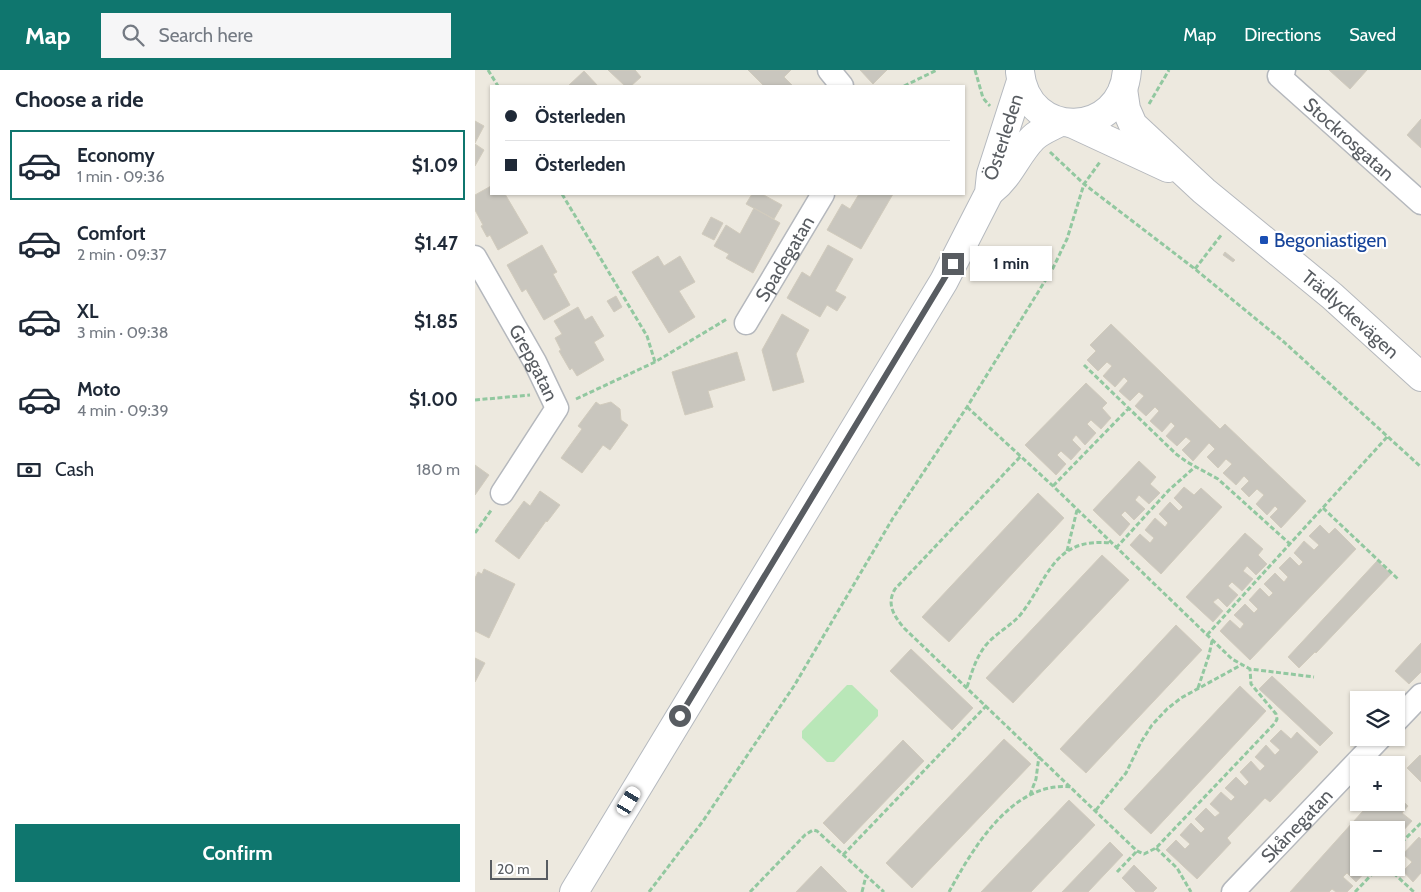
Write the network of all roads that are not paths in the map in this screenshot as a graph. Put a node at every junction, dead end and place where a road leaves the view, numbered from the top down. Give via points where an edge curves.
1 (829, 70) edge
2 (1281, 73) edge
3 (1126, 75) edge
4 (1021, 76) edge
5 (841, 85) edge
6 (1065, 123) junction
7 (1124, 134) junction
8 (989, 193) junction
9 (1417, 193) edge
10 (822, 195) edge
11 (475, 258) edge
12 (739, 319) road end
13 (1421, 377) edge
14 (502, 493) road end
15 (1421, 695) edge
16 (1405, 712) edge
17 (1372, 746) edge
18 (574, 892) edge
19 (1233, 892) edge

1 - 5 street
2 - 9 street, Stockrosgatan
3 - 6 main road via 1113,106 1099,118
3 - 7 main road
4 - 6 main road, Trädlyckevägen via 1027,97 1038,110
4 - 8 main road, Österleden via 991,174
6 - 7 main road, Trädlyckevägen
6 - 8 main road, Österleden via 1034,137 1002,183
7 - 13 main road, Trädlyckevägen via 1187,177 1332,296
8 - 18 main road, Österleden via 944,281
10 - 12 street, Spadegatan via 785,260
11 - 14 street, Grepgatan via 554,401
15 - 16 street
17 - 19 street, Skånegatan

